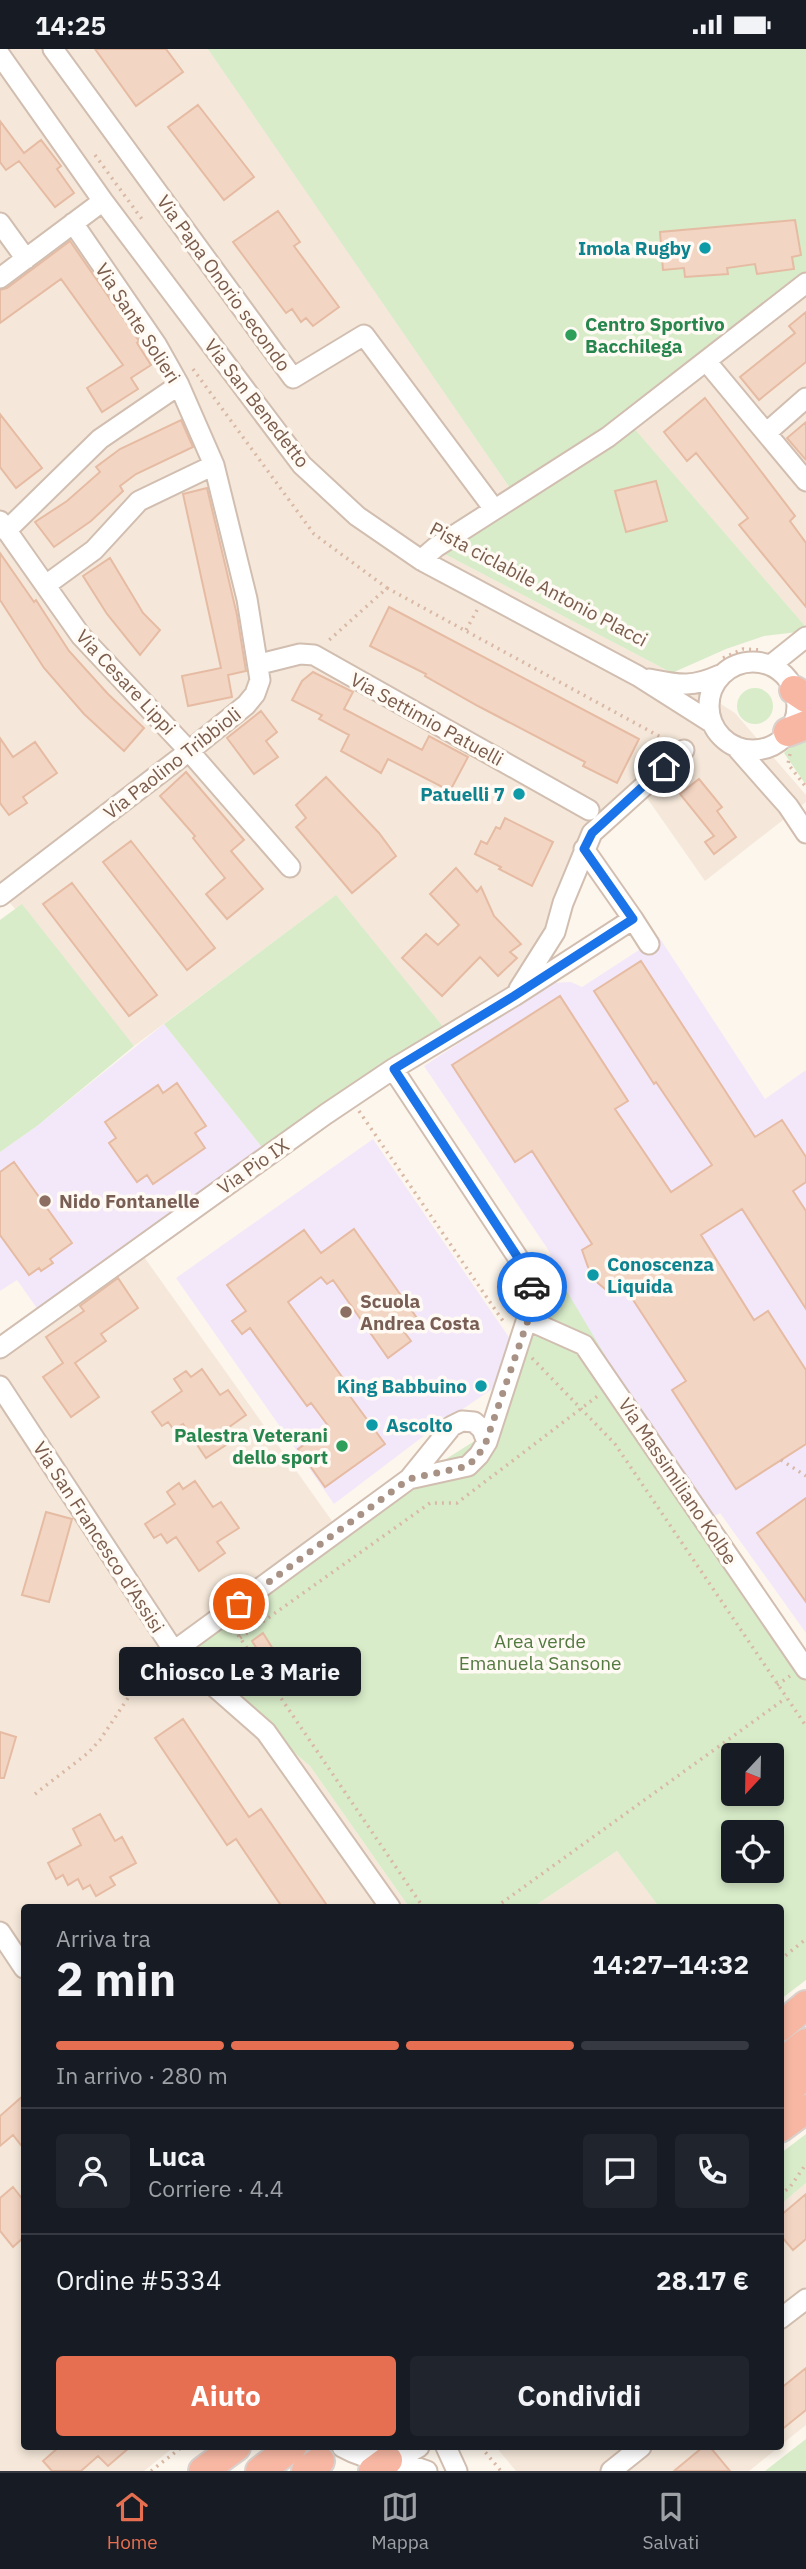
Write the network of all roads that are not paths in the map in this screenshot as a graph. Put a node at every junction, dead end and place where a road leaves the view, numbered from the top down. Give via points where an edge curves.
1 (53, 49) edge
2 (0, 55) edge
3 (103, 201) junction
4 (0, 223) edge
5 (73, 223) junction
6 (26, 259) junction
7 (0, 278) edge
8 (806, 283) edge
9 (706, 361) junction
10 (179, 385) junction
11 (806, 398) edge
12 (766, 433) junction
13 (214, 465) junction
14 (806, 481) edge
15 (494, 509) junction
16 (3, 526) edge
17 (421, 560) junction
18 (46, 585) junction
19 (806, 637) edge
20 (778, 660) junction
21 (260, 664) junction
22 (717, 669) junction
23 (638, 676) junction
24 (800, 694) edge
25 (712, 723) junction
26 (792, 738) edge
27 (735, 746) junction
28 (684, 750) road end
29 (189, 751) junction
30 (589, 810) dead end
31 (806, 811) edge
32 (806, 833) edge
33 (584, 849) junction
34 (290, 867) dead end
35 (0, 896) edge
36 (633, 919) junction
37 (649, 944) dead end
38 (514, 996) junction
39 (394, 1069) junction
40 (528, 1320) junction
41 (0, 1348) edge
42 (2, 1392) edge
43 (499, 1398) junction
44 (462, 1421) junction
45 (486, 1442) junction
46 (409, 1479) junction
47 (174, 1651) junction
48 (806, 1669) edge
49 (388, 1904) edge
50 (0, 1932) edge
51 (21, 1964) edge
52 (806, 2005) edge
53 (784, 2024) edge
54 (806, 2043) edge
55 (784, 2061) edge
56 (806, 2075) edge
57 (784, 2093) edge
58 (806, 2109) edge
59 (784, 2125) edge
60 (806, 2299) edge
61 (784, 2316) edge
62 (232, 2450) edge
63 (288, 2450) edge
64 (413, 2450) edge
65 (447, 2450) edge
66 (637, 2450) edge
67 (323, 2459) edge
68 (385, 2463) edge
69 (204, 2471) edge
70 (260, 2471) edge
71 (427, 2471) edge
72 (457, 2471) edge
73 (611, 2471) edge

1 - 15 street, Via Papa Onorio secondo via 293,378 364,335
2 - 3 street, Via San Benedetto
3 - 5 street
3 - 17 street, Via San Benedetto via 302,465 357,516
4 - 6 street
5 - 6 street
5 - 10 street, Via Sante Solieri
6 - 7 street
8 - 9 street
9 - 12 street
9 - 15 street via 608,437
10 - 13 street, Via Sante Solieri
10 - 16 street via 100,439
11 - 12 street
12 - 14 street
13 - 18 street via 139,501 94,550
13 - 21 street, Via Paolino Tribbioli
15 - 17 street
16 - 18 street, Via Cesare Lippi
17 - 23 street, Via San Benedetto
18 - 29 street, Via Cesare Lippi via 81,636
19 - 20 street
20 - 22 street, Via San Benedetto
20 - 24 street
21 - 29 street, Via Paolino Tribbioli via 256,694
21 - 30 street, Via Settimio Patuelli via 314,655
22 - 23 street, Via San Benedetto via 698,684 688,685
22 - 25 street via 709,698
23 - 25 street, Via San Benedetto
24 - 26 street
25 - 27 street, Via San Benedetto
26 - 27 street via 761,749
26 - 31 street via 771,760
27 - 32 street, Via San Benedetto
28 - 33 street, Via Pio IX via 592,833
29 - 34 street, Via Cesare Lippi
29 - 35 street, Via Paolino Tribbioli
33 - 36 street
33 - 38 street, Via Pio IX via 555,932
36 - 37 street
36 - 38 street, Via Pio IX
38 - 39 street, Via Pio IX
39 - 40 street via 532,1279
39 - 41 street, Via Pio IX
40 - 43 street
40 - 48 street, Via Massimiliano Kolbe via 584,1345
42 - 47 street, Via San Francesco d'Assisi
43 - 44 street
43 - 45 street
44 - 45 street via 474,1422 482,1429
44 - 46 street via 452,1426
45 - 46 street via 468,1466
46 - 47 street
47 - 49 street, Via San Francesco d'Assisi via 266,1732
50 - 51 street
52 - 53 highway
54 - 55 highway
56 - 57 highway
58 - 59 highway
60 - 61 street
62 - 69 highway
63 - 70 highway
64 - 68 street
65 - 72 street
66 - 73 street
67 - 68 street via 356,2455
68 - 71 street

